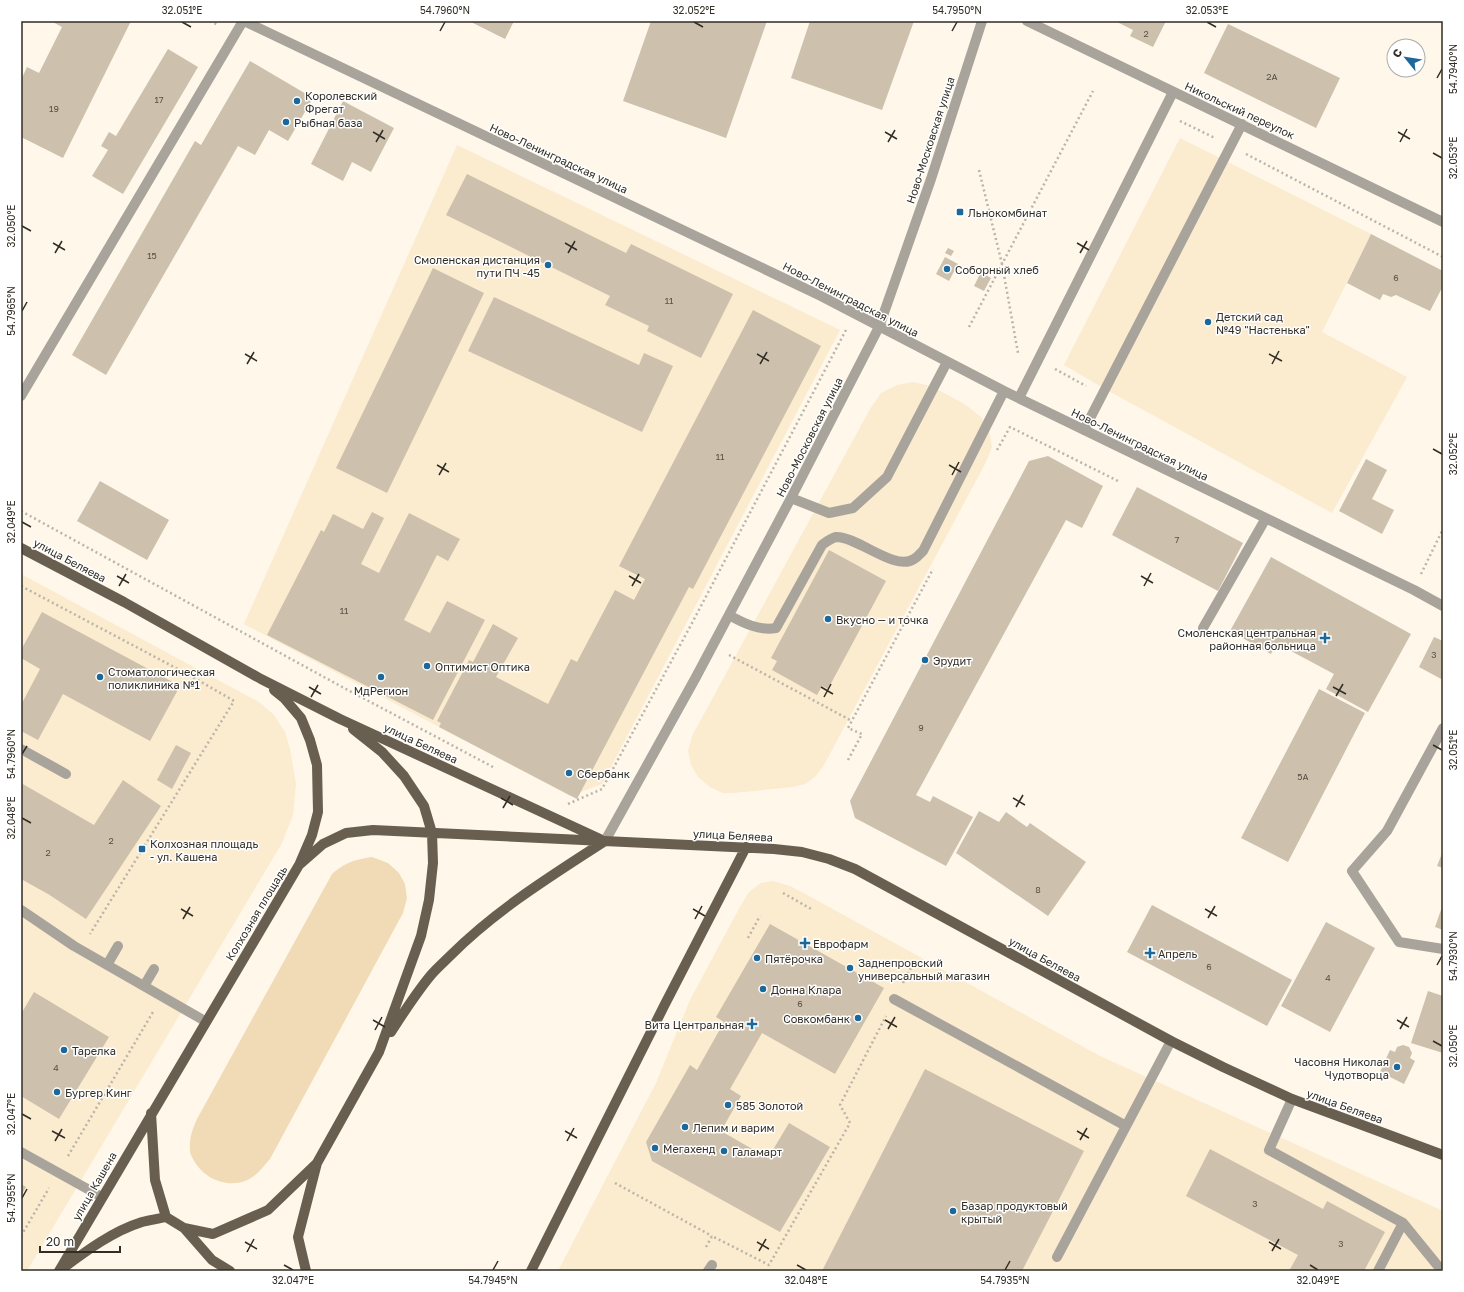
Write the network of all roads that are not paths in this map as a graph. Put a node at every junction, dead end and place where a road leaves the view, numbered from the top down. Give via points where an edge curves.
1 (243, 21) edge
2 (982, 21) edge
3 (1027, 21) edge
4 (1173, 92) junction
5 (1242, 124) junction
6 (1443, 222) edge
7 (879, 327) junction
8 (947, 362) junction
9 (1004, 391) junction
10 (21, 396) edge
11 (1019, 398) junction
12 (1084, 430) junction
13 (791, 498) junction
14 (1266, 518) junction
15 (21, 548) edge
16 (1443, 606) edge
17 (729, 615) junction
18 (1203, 628) dead end
19 (261, 679) junction
20 (340, 719) junction
21 (1443, 728) edge
22 (21, 749) edge
23 (66, 774) dead end
24 (432, 833) junction
25 (605, 841) junction
26 (746, 847) junction
27 (299, 865) junction
28 (21, 910) edge
29 (118, 946) dead end
30 (1443, 949) edge
31 (107, 965) junction
32 (154, 969) dead end
33 (144, 986) junction
34 (894, 999) road end
35 (205, 1021) junction
36 (1171, 1041) junction
37 (379, 1052) junction
38 (1292, 1099) junction
39 (151, 1113) junction
40 (1126, 1126) junction
41 (21, 1152) edge
42 (1443, 1155) edge
43 (317, 1163) junction
44 (102, 1197) junction
45 (166, 1217) junction
46 (1403, 1223) junction
47 (184, 1228) junction
48 (1057, 1257) dead end
49 (59, 1271) edge
50 (230, 1271) edge
51 (306, 1271) edge
52 (531, 1271) edge
53 (1378, 1271) edge
54 (1442, 1271) edge

1 - 7 street, Ново-Ленинградская улица via 821,296
1 - 10 street
2 - 7 street, Ново-Московская улица
3 - 4 street, Никольский переулок
4 - 5 street, Никольский переулок
4 - 11 street
5 - 6 street, Никольский переулок
5 - 12 street
7 - 8 street, Ново-Ленинградская улица
7 - 13 street, Ново-Московская улица
8 - 9 street, Ново-Ленинградская улица
8 - 13 street via 887,477 853,508 829,513
9 - 11 street, Ново-Ленинградская улица
9 - 17 street via 923,551 914,560 900,562 845,538 834,537 822,545 776,628 768,629 745,624
11 - 12 street, Ново-Ленинградская улица
12 - 14 street, Ново-Ленинградская улица
13 - 17 street, Ново-Московская улица
14 - 16 street, Ново-Ленинградская улица
14 - 18 street
15 - 19 main road, улица Беляева
17 - 25 street, Ново-Московская улица
19 - 20 main road, улица Беляева
19 - 27 main road via 284,698 301,718 317,766 318,812 312,835
20 - 24 main road via 382,752 404,776 424,806
20 - 25 main road, улица Беляева
21 - 30 street via 1387,831 1352,871 1398,942
22 - 23 street
24 - 25 main road, Колхозная площадь
24 - 27 main road, Колхозная площадь via 373,830 346,833 324,844
24 - 37 main road via 433,863 429,900 421,936
25 - 26 main road, улица Беляева
25 - 37 main road via 516,900 460,946 432,974 408,1005
26 - 36 main road, улица Беляева via 802,852 855,869
26 - 52 main road
27 - 35 main road, Колхозная площадь
28 - 31 street
29 - 31 street
31 - 33 street
32 - 33 street
33 - 35 street
34 - 40 street
35 - 39 main road, Колхозная площадь
36 - 38 main road, улица Беляева
36 - 40 street
37 - 43 main road
38 - 42 main road, улица Беляева
38 - 46 street via 1269,1150
39 - 44 main road, улица Кашена
39 - 45 main road via 154,1180
40 - 48 street
41 - 44 street
43 - 47 main road via 268,1210 213,1234
43 - 51 main road via 298,1237
44 - 49 main road, улица Кашена
45 - 47 main road
45 - 49 main road via 142,1222 114,1235
46 - 53 street
46 - 54 street
47 - 50 main road via 212,1260

